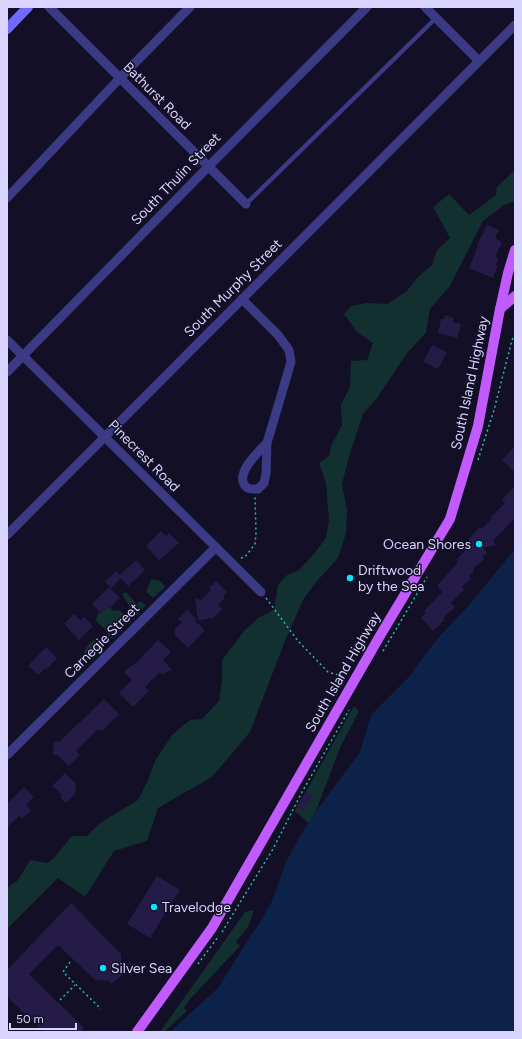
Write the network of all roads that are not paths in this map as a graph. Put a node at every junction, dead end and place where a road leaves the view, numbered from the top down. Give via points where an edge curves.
1 (28, 7) edge
2 (49, 7) edge
3 (190, 7) edge
4 (367, 7) edge
5 (425, 7) edge
6 (436, 18) junction
7 (515, 25) edge
8 (7, 29) edge
9 (479, 61) junction
10 (120, 78) junction
11 (208, 167) junction
12 (7, 198) edge
13 (246, 204) joint
14 (515, 250) edge
15 (511, 273) edge
16 (515, 296) edge
17 (242, 299) junction
18 (500, 309) junction
19 (7, 340) edge
20 (23, 356) junction
21 (7, 372) edge
22 (104, 437) junction
23 (267, 443) junction
24 (7, 535) edge
25 (216, 547) junction
26 (261, 592) road end
27 (7, 755) edge
28 (137, 1032) edge

1 - 8 street
2 - 10 street, Bathurst Road
3 - 10 street
4 - 11 street, South Thulin Street
5 - 6 street
6 - 9 street
6 - 13 lane
7 - 9 street, South Murphy Street
9 - 17 street, South Murphy Street
10 - 11 street, Bathurst Road
10 - 12 street
11 - 13 street, Bathurst Road
11 - 20 street, South Thulin Street
14 - 15 main road, South Island Highway
15 - 18 main road, South Island Highway
16 - 18 main road
17 - 22 street, South Murphy Street
17 - 23 street via 278,335 289,350 291,362
18 - 28 main road, South Island Highway via 478,426 450,519 212,928
19 - 20 street, Pinecrest Road
20 - 21 street, South Thulin Street
20 - 22 street, Pinecrest Road
22 - 24 street, South Murphy Street
22 - 25 street, Pinecrest Road
23 - 23 street via 243,472 242,479 245,486 250,489 258,489 264,483
25 - 26 street, Pinecrest Road
25 - 27 street, Carnegie Street

